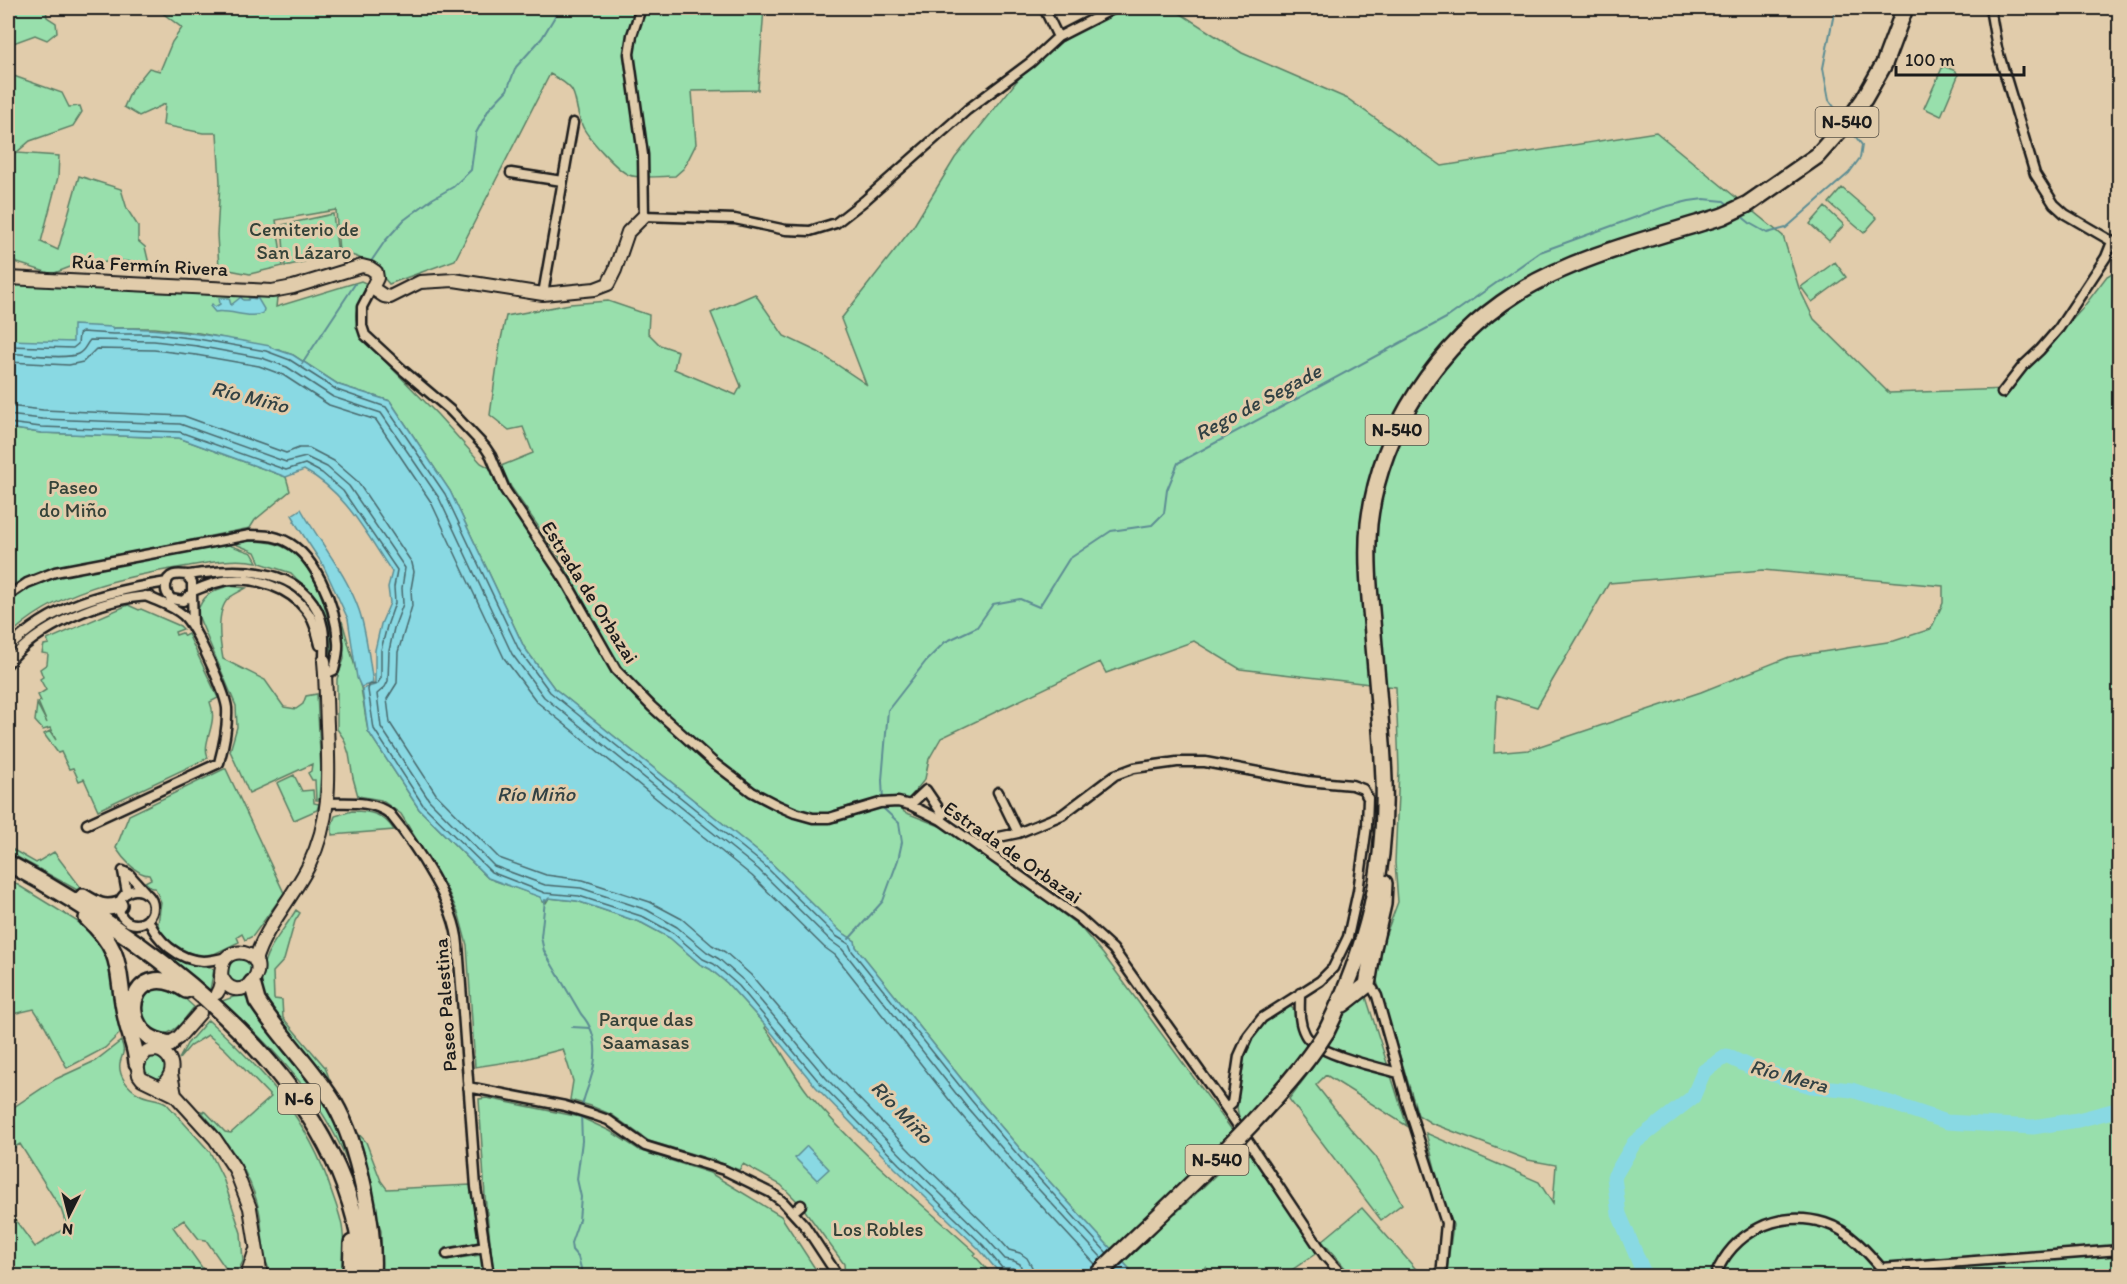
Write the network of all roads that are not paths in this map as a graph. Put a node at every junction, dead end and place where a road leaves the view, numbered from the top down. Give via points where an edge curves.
1 (642, 8) edge
2 (1044, 8) edge
3 (1115, 8) edge
4 (1905, 8) edge
5 (1990, 8) edge
6 (1058, 37) junction
7 (573, 123) dead end
8 (511, 173) dead end
9 (562, 181) junction
10 (644, 216) junction
11 (2116, 244) edge
12 (8, 278) edge
13 (372, 288) junction
14 (543, 294) junction
15 (2002, 393) dead end
16 (186, 575) junction
17 (167, 582) junction
18 (193, 592) junction
19 (8, 596) edge
20 (146, 596) junction
21 (168, 596) junction
22 (193, 626) junction
23 (8, 649) edge
24 (324, 661) junction
25 (8, 663) edge
26 (325, 674) junction
27 (998, 792) dead end
28 (327, 802) junction
29 (910, 805) junction
30 (941, 820) junction
31 (87, 824) dead end
32 (1367, 826) junction
33 (1383, 829) junction
34 (1018, 833) junction
35 (979, 846) junction
36 (8, 856) edge
37 (8, 864) edge
38 (1380, 869) junction
39 (147, 894) junction
40 (123, 899) junction
41 (77, 903) junction
42 (148, 919) junction
43 (1348, 937) junction
44 (264, 938) junction
45 (1364, 940) junction
46 (241, 952) junction
47 (227, 957) junction
48 (255, 961) junction
49 (221, 975) junction
50 (252, 983) junction
51 (1367, 985) junction
52 (232, 987) junction
53 (1300, 993) junction
54 (217, 998) junction
55 (1338, 1008) junction
56 (200, 1013) dead end
57 (168, 1044) junction
58 (171, 1060) junction
59 (137, 1063) junction
60 (1398, 1073) junction
61 (171, 1074) junction
62 (153, 1085) junction
63 (468, 1087) junction
64 (175, 1095) junction
65 (1226, 1108) junction
66 (801, 1205) dead end
67 (351, 1210) junction
68 (793, 1212) junction
69 (485, 1247) junction
70 (2120, 1250) edge
71 (447, 1254) dead end
72 (1881, 1268) junction
73 (256, 1274) edge
74 (351, 1276) edge
75 (363, 1276) edge
76 (372, 1276) edge
77 (489, 1276) edge
78 (838, 1276) edge
79 (1096, 1276) edge
80 (1342, 1276) edge
81 (1441, 1276) edge
82 (1715, 1276) edge
83 (1888, 1276) edge

1 - 10 street via 629,54 643,155
2 - 6 street
3 - 6 street
4 - 33 highway, N-540 via 1884,64 1864,99 1816,156 1748,204 1723,216 1560,270 1517,293 1482,319 1426,378 1389,447 1370,523 1368,567 1384,781
5 - 11 street via 1997,48 2035,174 2065,214
6 - 10 street via 966,110 836,223 810,231 735,219
7 - 9 street
8 - 9 street
9 - 14 street
10 - 14 street via 628,232 608,284
11 - 15 street via 2058,328
12 - 13 street, Rúa Fermín Rivera via 272,291 362,266 376,272 378,278
13 - 14 street via 390,297 420,282 454,280
13 - 29 street, Estrada de Orbazai via 362,307 365,335 450,410 485,447 505,490 565,580 616,670 679,732 752,792 795,813 829,818 880,803
16 - 17 street via 177,574
16 - 18 street
16 - 24 street via 254,571 293,584 318,611
17 - 21 street
17 - 23 street via 75,604 20,635
18 - 21 street via 183,601
18 - 22 street
18 - 24 street via 230,580 255,581 284,591 308,611
19 - 26 street via 55,572 229,538 279,538 296,547 311,565 330,605 338,651 334,670
20 - 21 street
20 - 22 street via 173,607
20 - 25 street via 127,597 56,624
22 - 31 street via 227,706 219,763
24 - 26 street
26 - 28 street via 330,785
27 - 34 street
28 - 44 street via 310,863
28 - 63 street, Paseo Palestina via 383,808 403,829 445,900 458,935
29 - 30 street, Estrada de Orbazai
29 - 30 street via 926,790 943,815
30 - 35 street, Estrada de Orbazai
32 - 33 street
32 - 34 street via 1368,798 1363,789 1352,785 1307,781 1205,762 1177,762 1134,768 1115,776 1062,815
32 - 43 street
33 - 38 highway, N-540
34 - 35 street
35 - 65 street, Estrada de Orbazai via 1079,918 1113,949
36 - 40 highway via 99,906 107,908
37 - 41 highway, N-6
38 - 45 highway, N-540
38 - 51 highway via 1383,904
39 - 40 street via 137,890
39 - 40 street via 123,871
39 - 42 street via 153,903
40 - 42 street via 121,915 129,922 139,924
41 - 54 highway, N-6
41 - 59 highway via 116,956
42 - 47 street via 159,939 184,956 204,961
43 - 45 street
43 - 53 street via 1333,968
44 - 46 street
44 - 48 street
45 - 55 highway, N-540
46 - 47 street
46 - 48 street
47 - 49 street
48 - 50 street via 257,972
49 - 52 street
49 - 54 street
50 - 52 street via 243,988
50 - 76 highway via 257,1000 334,1103 350,1137 373,1242
51 - 55 highway
51 - 60 street via 1377,996
52 - 54 street
53 - 60 street via 1300,1020 1306,1037 1330,1053
53 - 65 street via 1262,1018 1248,1036 1239,1056 1232,1103
54 - 57 highway via 197,1001 175,984 159,980 147,983 137,993 134,1015 148,1036
54 - 67 highway, N-6 via 311,1117 344,1183
55 - 79 highway, N-540, bridge via 1315,1051 1290,1081 1239,1137
56 - 57 street
57 - 58 street
57 - 58 street via 167,1055
57 - 59 street via 147,1051
58 - 61 street
59 - 62 street via 139,1075
60 - 81 street via 1446,1223
61 - 62 street
61 - 64 street
62 - 64 street
63 - 68 street via 565,1106 608,1120 645,1146 738,1176 771,1193
63 - 69 street, Paseo Palestina
64 - 73 street via 215,1139 235,1169 250,1208
65 - 80 street, Estrada de Orbazai
66 - 68 street
67 - 74 highway
67 - 75 highway, N-6 via 358,1231
68 - 78 street
69 - 71 street
69 - 77 street, Paseo Palestina
70 - 72 street
72 - 82 street via 1852,1238 1826,1224 1794,1219 1764,1225 1740,1239
72 - 83 street

